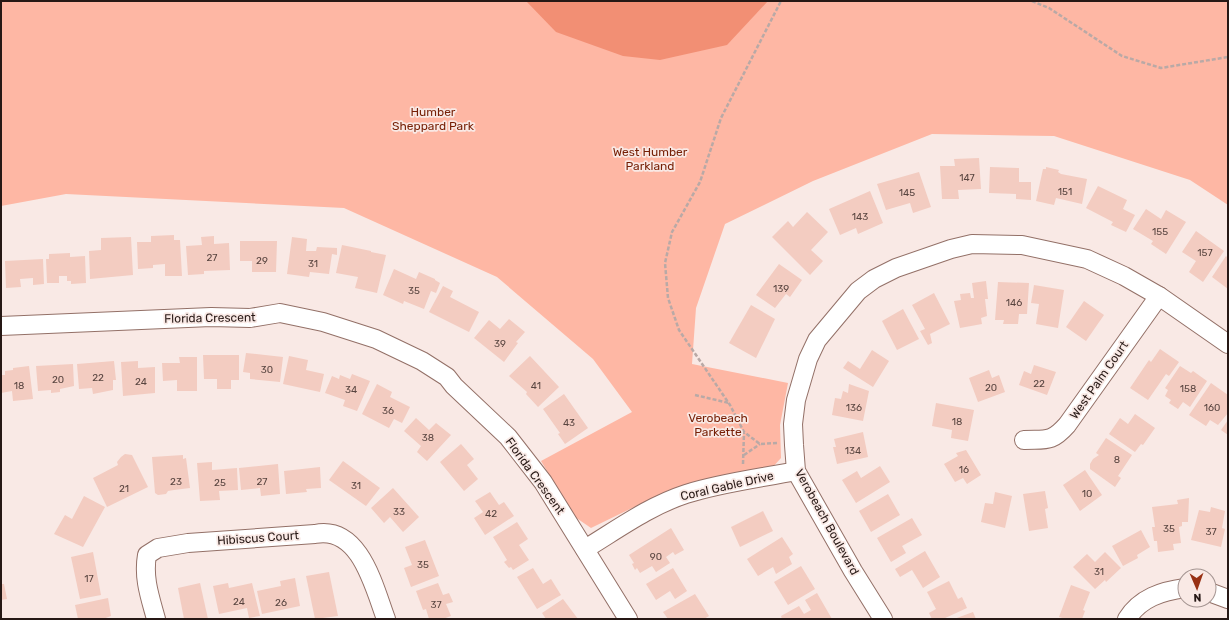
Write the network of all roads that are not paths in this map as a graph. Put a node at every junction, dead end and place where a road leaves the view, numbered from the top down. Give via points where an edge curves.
1 (1159, 296) junction
2 (1, 326) edge
3 (1228, 344) edge
4 (1024, 440) dead end
5 (796, 471) junction
6 (585, 549) junction
7 (1177, 589) edge
8 (1217, 595) edge
9 (1228, 599) edge
10 (156, 619) edge
11 (386, 619) edge
12 (628, 619) edge
13 (883, 619) edge
14 (1127, 619) edge

1 - 3 street, Verobeach Boulevard
1 - 4 street, West Palm Court via 1056,437
1 - 5 street, Verobeach Boulevard via 1087,259 1022,245 972,244 914,261 874,279 858,291 817,340 808,359 796,400 793,424
2 - 6 street, Florida Crescent via 211,317 250,318 280,313 323,322 376,339 422,361 447,377 508,437 543,482
5 - 6 street, Coral Gable Drive via 687,493 621,524
5 - 13 street, Verobeach Boulevard
6 - 12 street
7 - 14 street via 1150,597 1136,607
8 - 9 street
10 - 11 street, Hibiscus Court via 147,590 145,569 147,555 158,548 188,543 327,532 340,536 354,547 366,568

